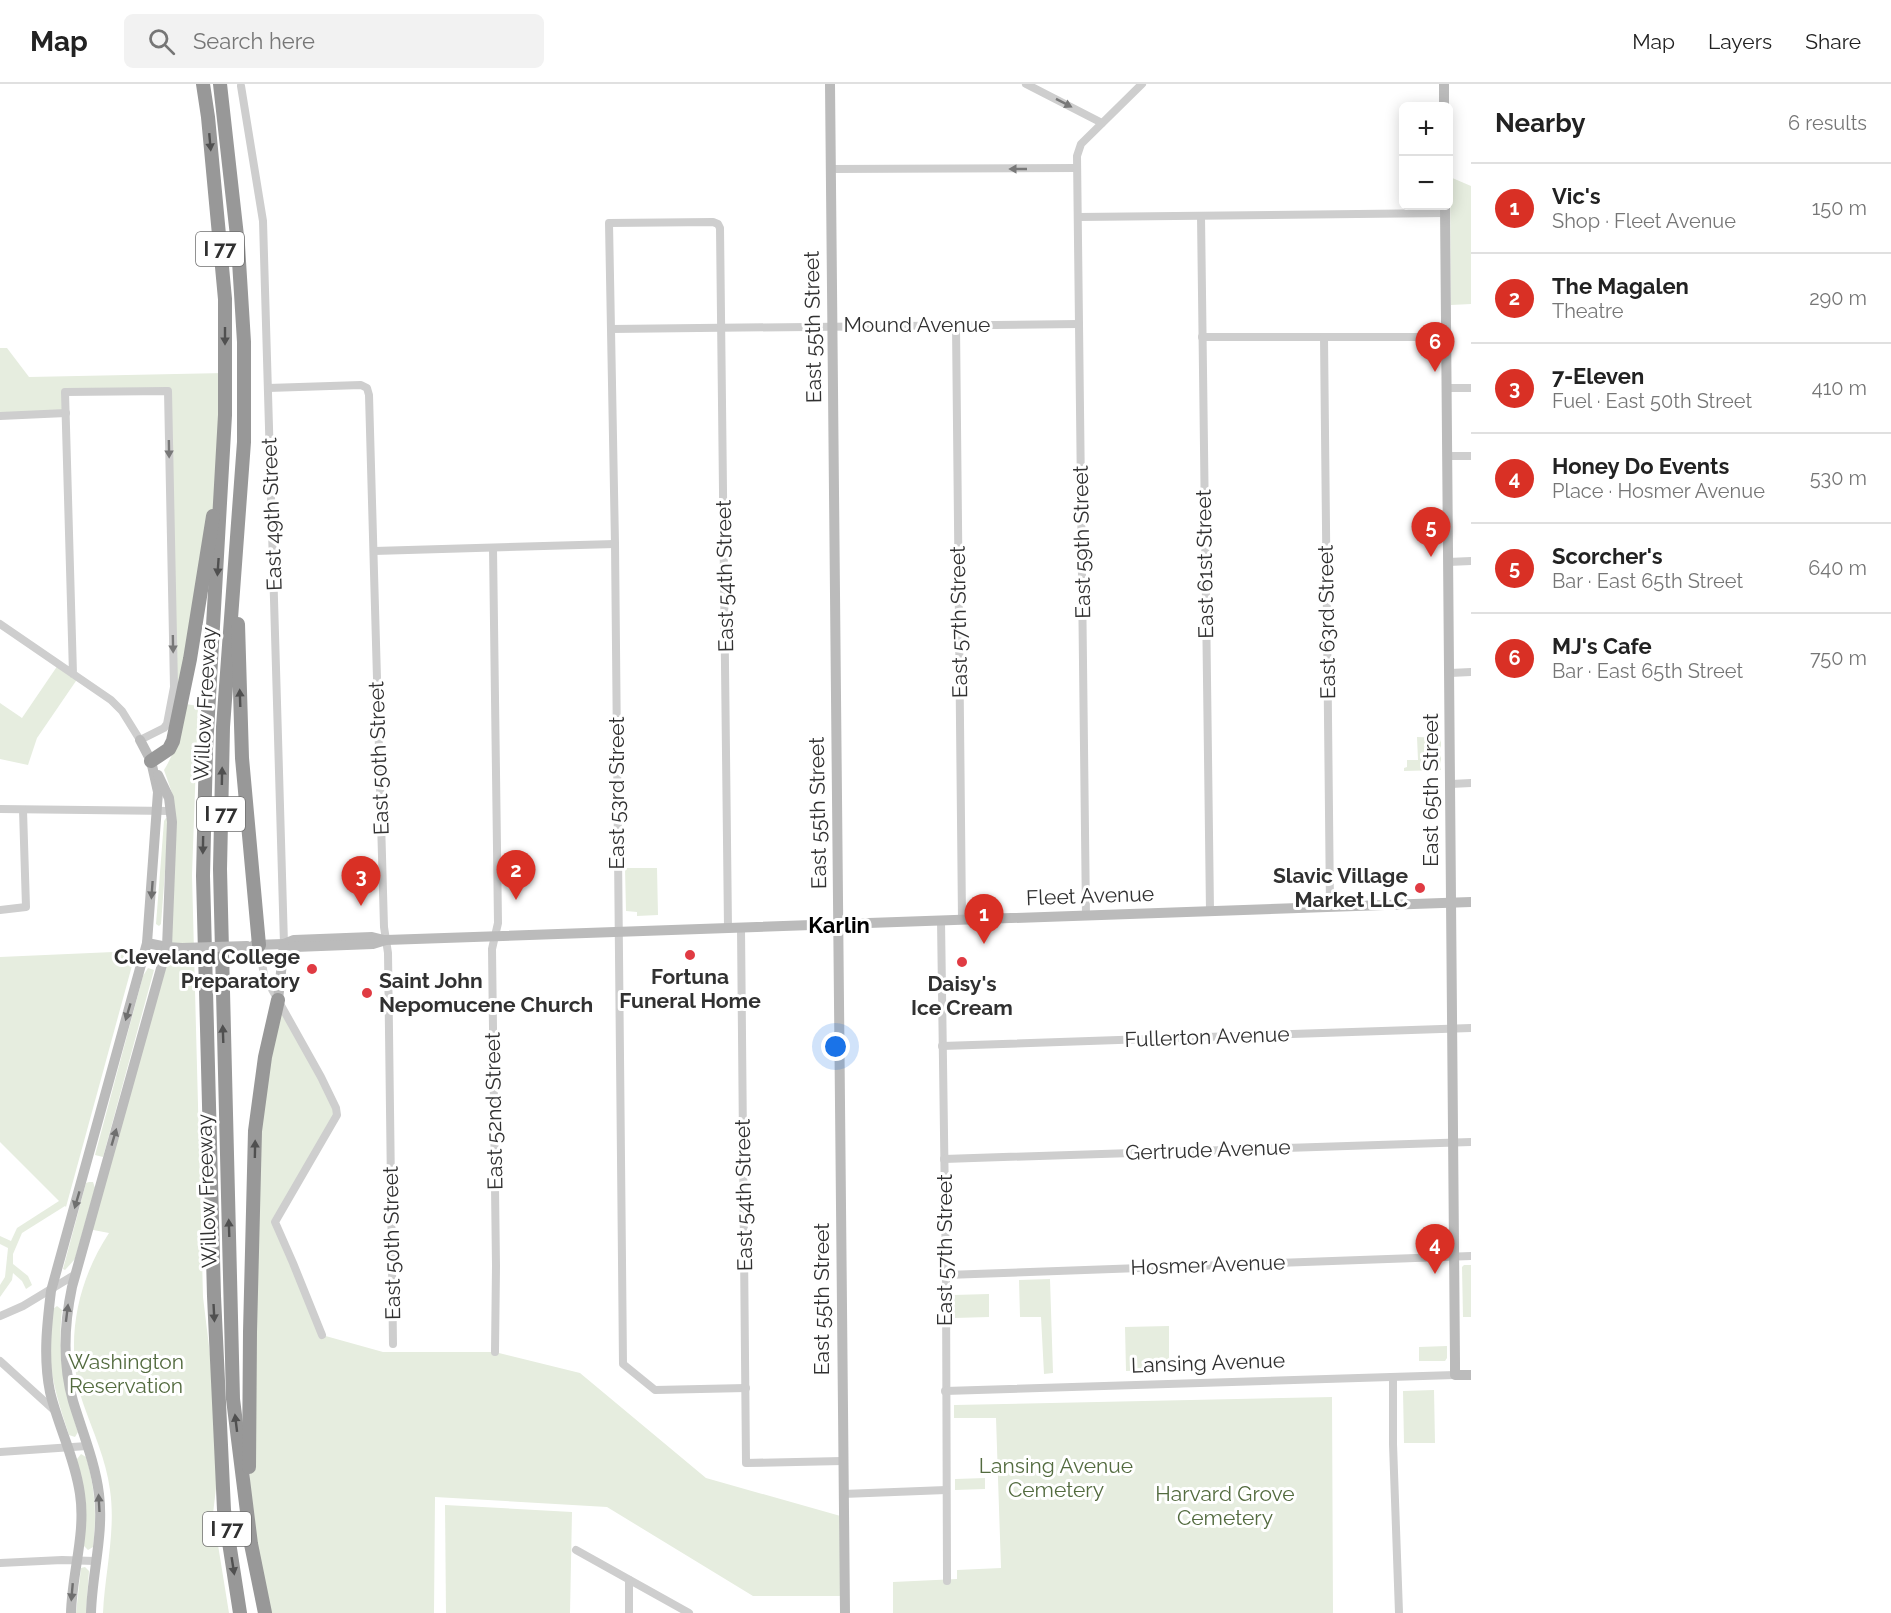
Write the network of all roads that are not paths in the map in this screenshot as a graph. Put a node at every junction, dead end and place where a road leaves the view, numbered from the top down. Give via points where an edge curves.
1 (203, 84) edge
2 (220, 84) edge
3 (830, 84) edge
4 (1026, 84) edge
5 (1142, 84) edge
6 (1444, 84) edge
7 (241, 86) dead end
8 (1444, 102) edge
9 (1102, 123) junction
10 (1077, 168) junction
11 (831, 169) junction
12 (1410, 210) edge
13 (1445, 210) edge
14 (1201, 216) junction
15 (1078, 217) junction
16 (718, 224) joint
17 (1079, 324) junction
18 (956, 325) junction
19 (832, 326) junction
20 (722, 328) junction
21 (611, 329) junction
22 (1202, 337) junction
23 (1324, 337) junction
24 (1446, 337) junction
25 (268, 387) junction
26 (1446, 388) junction
27 (1471, 388) edge
28 (66, 413) junction
29 (0, 416) edge
30 (1447, 456) junction
31 (1471, 456) edge
32 (221, 466) junction
33 (615, 544) junction
34 (493, 548) junction
35 (236, 551) junction
36 (374, 551) junction
37 (1471, 561) edge
38 (1448, 562) junction
39 (0, 624) edge
40 (1471, 672) edge
41 (1450, 673) junction
42 (72, 674) junction
43 (140, 740) junction
44 (151, 761) junction
45 (1471, 783) edge
46 (1450, 784) junction
47 (0, 809) edge
48 (24, 810) junction
49 (157, 810) junction
50 (171, 811) junction
51 (1471, 902) edge
52 (1451, 903) junction
53 (1330, 907) junction
54 (0, 910) edge
55 (1210, 911) junction
56 (1086, 916) junction
57 (962, 919) junction
58 (941, 920) junction
59 (838, 924) junction
60 (728, 928) junction
61 (741, 928) junction
62 (618, 932) junction
63 (495, 937) junction
64 (386, 940) junction
65 (147, 943) junction
66 (284, 944) junction
67 (253, 945) junction
68 (167, 947) junction
69 (278, 1000) junction
70 (1452, 1028) junction
71 (1471, 1028) edge
72 (942, 1046) junction
73 (1453, 1142) junction
74 (1471, 1142) edge
75 (944, 1159) junction
76 (1454, 1256) junction
77 (1471, 1256) edge
78 (76, 1274) junction
79 (946, 1275) junction
80 (51, 1291) junction
81 (0, 1316) edge
82 (322, 1335) dead end
83 (393, 1344) dead end
84 (495, 1352) dead end
85 (0, 1361) edge
86 (1455, 1375) junction
87 (1471, 1375) edge
88 (1393, 1377) junction
89 (746, 1388) junction
90 (945, 1391) junction
91 (56, 1412) junction
92 (87, 1446) junction
93 (68, 1449) junction
94 (0, 1452) edge
95 (842, 1461) junction
96 (946, 1490) junction
97 (843, 1494) junction
98 (251, 1544) junction
99 (576, 1550) dead end
100 (76, 1560) junction
101 (95, 1561) junction
102 (0, 1563) edge
103 (629, 1580) junction
104 (946, 1581) dead end
105 (71, 1613) edge
106 (91, 1613) edge
107 (240, 1613) edge
108 (265, 1613) edge
109 (629, 1613) edge
110 (689, 1613) edge
111 (845, 1613) edge
112 (1399, 1613) edge

1 -> 32 highway, Willow Freeway / I 77 via 225,299
2 - 35 highway, Willow Freeway / I 77 via 244,342 244,442
3 - 11 street, East 55th Street
4 -> 9 street
5 - 9 street, East 59th Street
6 - 8 street
7 - 25 street, East 49th Street via 263,221
9 - 10 street, East 59th Street via 1081,144
10 -> 11 street
10 - 15 street, East 59th Street
11 - 19 street, East 55th Street
12 - 14 street
13 - 24 street, East 65th Street
14 - 15 street
14 - 22 street, East 61st Street
15 - 17 street, East 59th Street
16 - 20 street, East 54th Street
16 - 21 street, East 53rd Street via 609,223
17 - 18 street, Mound Avenue
17 - 56 street, East 59th Street
18 - 19 street, Mound Avenue
18 - 57 street, East 57th Street
19 - 20 street, Mound Avenue
19 - 59 street, East 55th Street
20 - 21 street, Mound Avenue
20 - 60 street, East 54th Street
21 - 33 street, East 53rd Street
22 - 23 street
22 - 55 street, East 61st Street
23 - 24 street
23 - 53 street, East 63rd Street
24 - 26 street, East 65th Street
25 - 36 street, East 50th Street via 367,388
25 - 66 street, East 49th Street
26 - 27 street
26 - 30 street, East 65th Street
28 - 29 street
28 - 42 street
28 -> 43 street via 65,392 168,391 174,687 164,728
30 - 31 street
30 - 38 street, East 65th Street
32 - 44 highway via 173,741 169,749
32 -> 107 highway, Willow Freeway / I 77 via 203,876 224,1510
33 - 34 street
33 - 62 street, East 53rd Street
34 - 36 street
34 - 63 street, East 52nd Street via 498,912
67 -> 35 highway
98 -> 35 highway, Willow Freeway / I 77 via 233,1399 220,869 223,727
36 - 64 street, East 50th Street
37 - 38 street
38 - 41 street, East 65th Street
39 - 42 street
40 - 41 street
41 - 46 street, East 65th Street
42 - 43 street via 111,700
43 - 44 street
44 - 49 street
44 - 50 street via 167,792
45 - 46 street
46 - 52 street, East 65th Street
47 - 48 street
48 - 49 street
48 - 54 street via 26,907
49 - 50 street
49 -> 65 street
50 - 68 street
51 - 52 street, Fleet Avenue
52 - 53 street, Fleet Avenue
52 - 70 street, East 65th Street
53 - 55 street, Fleet Avenue
55 - 56 street, Fleet Avenue
56 - 57 street, Fleet Avenue
57 - 58 street, Fleet Avenue
58 - 59 street, Fleet Avenue
58 - 72 street, East 57th Street
59 - 61 street, Fleet Avenue
59 - 95 street, East 55th Street
60 - 61 street, Fleet Avenue
60 - 62 street, Fleet Avenue
61 - 89 street, East 54th Street
62 - 63 street, Fleet Avenue
62 - 89 street, East 53rd Street via 623,1364 655,1390
63 - 64 street, Fleet Avenue
63 - 84 street, East 52nd Street
64 - 66 street, Fleet Avenue via 294,940
64 - 83 street, East 50th Street
65 - 68 street, Fleet Avenue
65 -> 80 street
66 - 67 street, Fleet Avenue
66 - 69 street
67 - 68 street, Fleet Avenue, bridge
67 - 69 street
78 -> 68 street
69 - 82 street via 337,1115 275,1222
98 -> 69 highway via 249,1425 255,1131
70 - 71 street, Fullerton Avenue
70 - 72 street, Fullerton Avenue
70 - 73 street, East 65th Street
72 - 75 street, East 57th Street
73 - 74 street, Gertrude Avenue
73 - 75 street, Gertrude Avenue
73 - 76 street, East 65th Street
75 - 79 street, East 57th Street
76 - 77 street, Hosmer Avenue
76 - 79 street, Hosmer Avenue
76 - 86 street, East 65th Street
78 - 80 street
92 -> 78 street via 65,1362 68,1311
79 - 90 street, East 57th Street
80 - 81 street
80 - 91 street via 46,1349
85 - 91 street
86 - 87 street, Lansing Avenue
86 - 88 street, Lansing Avenue
88 - 90 street, Lansing Avenue
88 - 112 street
89 - 95 street, East 54th Street via 746,1463
90 - 96 street, East 57th Street
91 - 93 street
92 - 93 street
101 -> 92 street via 100,1506
93 - 94 street
93 - 100 street via 81,1502
95 - 97 street, East 55th Street
96 - 97 street
96 - 104 street, East 57th Street
97 - 111 street, East 55th Street
98 - 108 highway, Willow Freeway / I 77
99 - 103 street
100 - 101 street
100 - 102 street
100 -> 105 street
101 - 106 street
103 - 109 street
103 - 110 street

